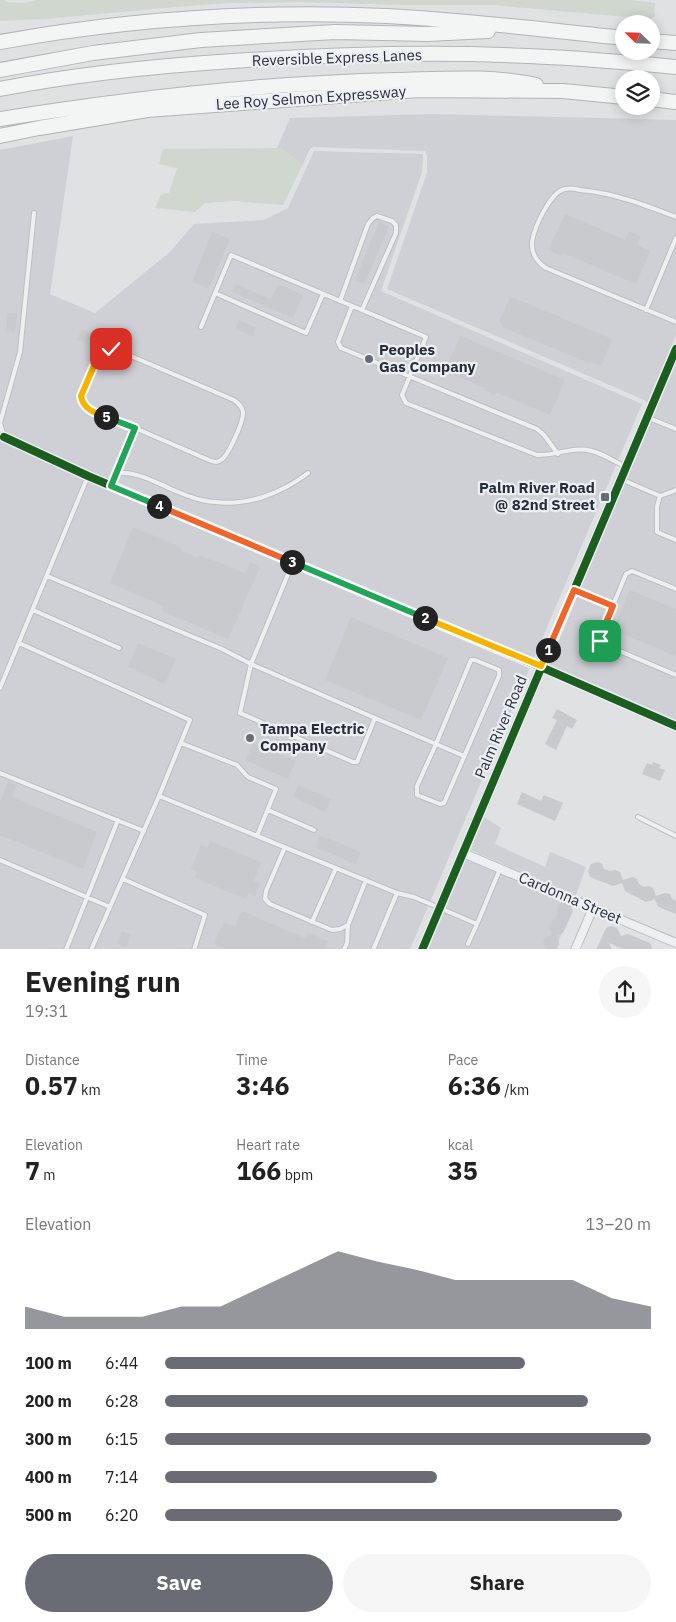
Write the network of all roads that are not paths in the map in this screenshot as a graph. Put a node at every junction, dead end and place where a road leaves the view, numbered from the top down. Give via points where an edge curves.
1 (506, 26) junction
2 (615, 37) edge
3 (0, 42) edge
4 (660, 42) edge
5 (676, 43) edge
6 (676, 67) edge
7 (0, 70) edge
8 (0, 89) edge
9 (563, 92) junction
10 (615, 96) edge
11 (660, 100) edge
12 (676, 102) edge
13 (0, 119) edge
14 (0, 136) edge
15 (34, 213) dead end
16 (676, 217) edge
17 (676, 238) edge
18 (215, 294) junction
19 (323, 294) junction
20 (340, 301) junction
21 (352, 306) junction
22 (362, 310) junction
23 (646, 310) junction
24 (676, 322) edge
25 (201, 327) dead end
26 (676, 349) edge
27 (410, 376) junction
28 (647, 417) junction
29 (135, 428) junction
30 (676, 429) edge
31 (4, 437) joint
32 (558, 454) junction
33 (626, 466) junction
34 (116, 473) junction
35 (308, 473) dead end
36 (88, 476) junction
37 (621, 480) junction
38 (111, 486) junction
39 (676, 490) edge
40 (660, 496) junction
41 (676, 540) edge
42 (293, 562) junction
43 (46, 576) junction
44 (574, 590) junction
45 (676, 590) edge
46 (613, 606) junction
47 (33, 610) junction
48 (19, 643) junction
49 (119, 648) dead end
50 (251, 664) junction
51 (541, 666) junction
52 (676, 675) edge
53 (0, 688) edge
54 (375, 718) junction
55 (676, 726) edge
56 (180, 743) junction
57 (436, 744) junction
58 (464, 756) junction
59 (0, 773) edge
60 (159, 796) junction
61 (268, 810) junction
62 (638, 817) dead end
63 (118, 820) junction
64 (314, 830) dead end
65 (144, 831) junction
66 (257, 836) junction
67 (676, 836) edge
68 (284, 847) junction
69 (463, 852) junction
70 (0, 860) edge
71 (336, 868) junction
72 (500, 868) junction
73 (122, 879) junction
74 (366, 880) junction
75 (397, 893) junction
76 (88, 897) junction
77 (110, 907) junction
78 (440, 908) junction
79 (593, 908) junction
80 (312, 922) junction
81 (477, 924) junction
82 (348, 925) junction
83 (676, 943) edge
84 (468, 944) dead end
85 (66, 949) edge
86 (91, 949) edge
87 (194, 949) edge
88 (344, 949) edge
89 (373, 949) edge
90 (422, 949) edge
91 (575, 949) edge

1 - 2 highway
1 - 3 highway via 387,16 260,15 142,22
1 - 7 highway via 476,32 335,32 201,40 94,53
4 - 5 highway
6 - 8 highway, Reversible Express Lanes via 546,57 278,58 157,67
9 - 10 highway, Lee Roy Selmon Expressway
9 - 13 highway via 518,81 350,81 174,95
9 - 14 highway, Lee Roy Selmon Expressway via 419,90 147,110
11 - 12 highway
15 - 31 lane via 20,352 0,423
16 - 23 lane via 613,195 565,189 551,199 534,235 534,253 540,264
17 - 23 lane
18 - 19 lane via 230,255
18 - 19 lane via 306,334
18 - 25 lane
19 - 20 lane
20 - 21 lane
20 - 22 lane via 368,224 377,216 392,221 396,232
21 - 22 lane
21 - 27 lane via 338,342 341,348
22 - 27 lane via 426,337
23 - 24 lane
26 - 28 street, Palm River Road
27 - 32 lane via 536,429
27 - 32 lane via 402,395 406,402 536,455
28 - 30 lane
28 - 33 street, Palm River Road
29 - 29 lane via 218,462 229,451 242,419 242,410 234,400 117,350 105,350 99,354 82,394 82,402 94,412
29 - 34 lane
31 - 36 street
32 - 33 lane via 590,450
33 - 37 street, Palm River Road
34 - 35 lane via 133,473 189,496 216,503 267,496
34 - 38 lane
36 - 38 street
36 - 43 lane
37 - 40 lane
37 - 44 street, Palm River Road
38 - 42 street
39 - 40 lane
40 - 41 lane via 657,532
42 - 50 lane
42 - 51 street
43 - 47 lane
43 - 50 lane
44 - 46 lane
44 - 51 street, Palm River Road
45 - 46 lane via 632,571 626,574
46 - 52 lane via 600,641
47 - 48 lane
47 - 49 lane
48 - 53 lane
48 - 56 lane via 190,720
50 - 54 lane
50 - 54 lane via 240,713 353,762 357,762
51 - 55 street
51 - 69 street, Palm River Road
54 - 57 lane
56 - 60 lane
56 - 61 lane via 237,765 248,777 276,789
57 - 58 lane
57 - 58 lane via 417,786 417,795 444,803
57 - 58 lane via 471,660 500,670
59 - 63 lane
60 - 65 lane
60 - 66 lane
61 - 64 lane
61 - 66 lane
62 - 67 lane
63 - 65 lane
63 - 76 lane
65 - 73 lane
66 - 68 lane
68 - 71 lane
68 - 80 lane via 265,899
69 - 72 street, Cardonna Street
69 - 78 street, Palm River Road
70 - 76 lane
71 - 74 lane
71 - 80 lane
72 - 79 street, Cardonna Street
72 - 81 lane
73 - 77 lane
73 - 87 lane via 205,915
74 - 75 lane
74 - 82 lane
75 - 78 lane
75 - 89 lane
76 - 77 lane
76 - 85 lane
77 - 86 lane
78 - 81 lane
78 - 90 street, Palm River Road
79 - 83 street, Cardonna Street
79 - 91 street
80 - 82 lane via 332,930
81 - 84 lane
82 - 88 lane

